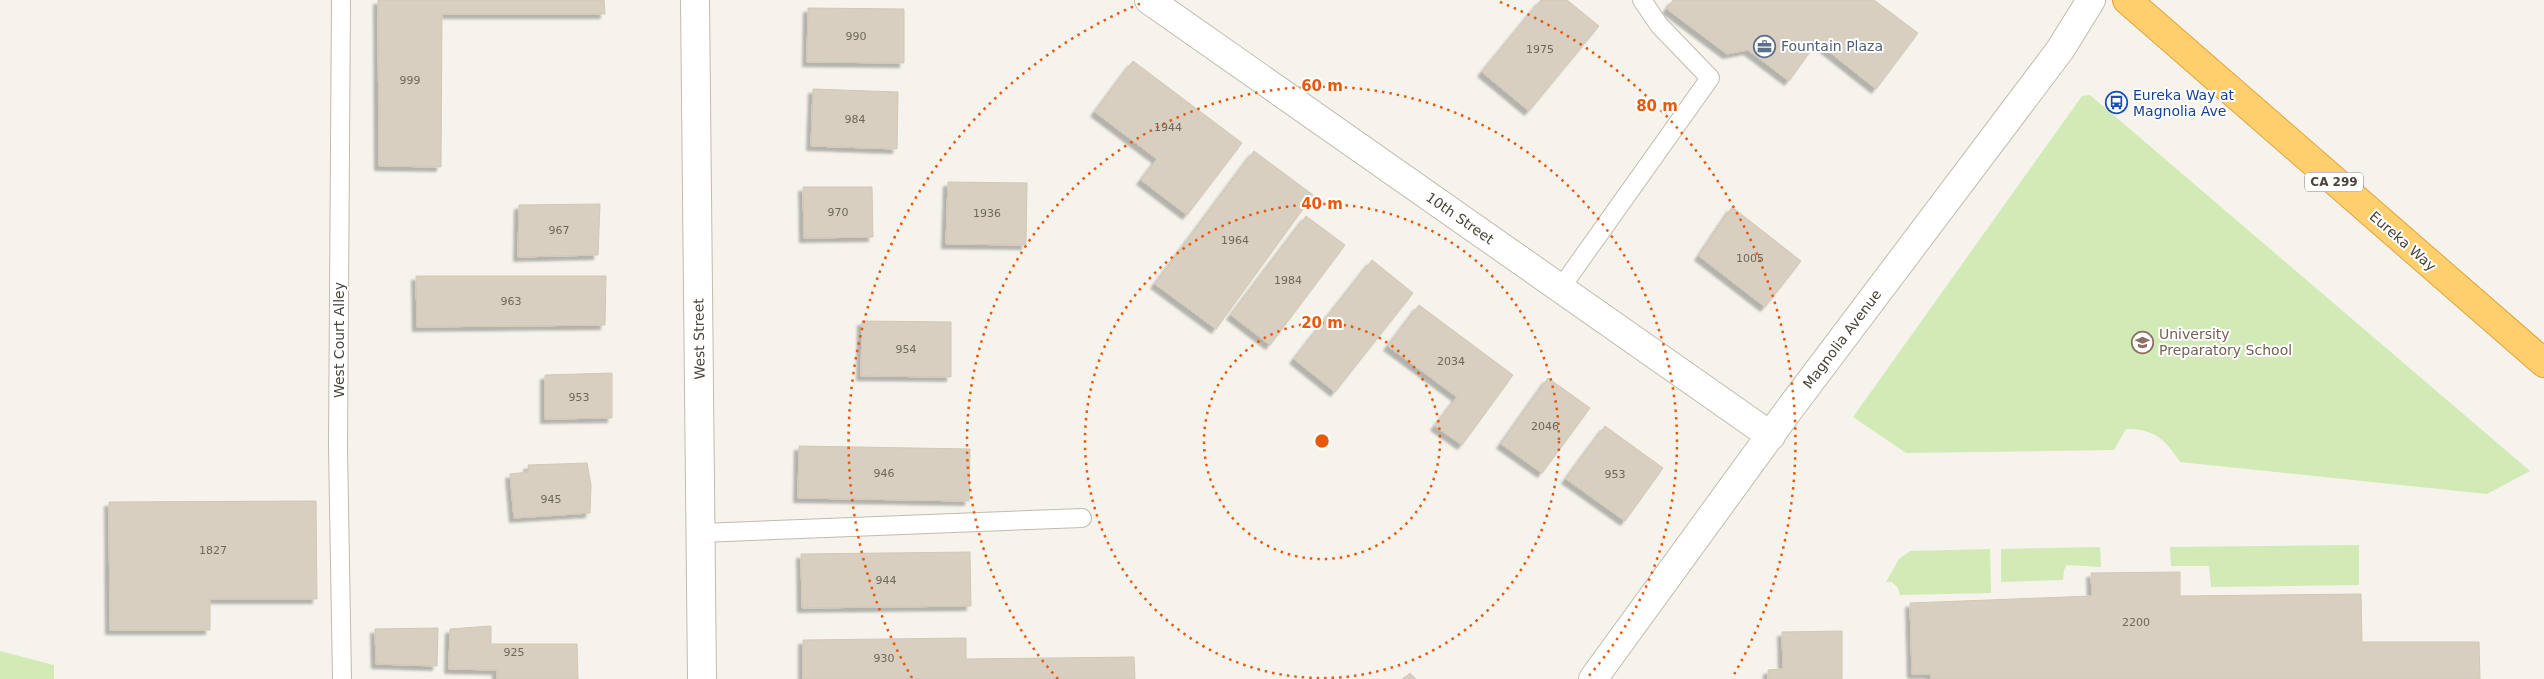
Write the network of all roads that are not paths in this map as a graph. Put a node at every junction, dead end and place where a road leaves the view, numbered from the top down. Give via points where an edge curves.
1 (341, 0) edge
2 (695, 0) edge
3 (1149, 0) edge
4 (1642, 0) edge
5 (2091, 0) edge
6 (2126, 0) edge
7 (1560, 288) junction
8 (2544, 363) edge
9 (1770, 436) junction
10 (1082, 518) dead end
11 (700, 533) junction
12 (342, 679) edge
13 (702, 679) edge
14 (1593, 679) edge

1 - 12 lane, West Court Alley via 338,447
2 - 11 street, West Street
3 - 7 street, 10th Street
4 - 7 lane via 1659,25 1710,78
5 - 9 street, Magnolia Avenue via 2060,50
6 - 8 highway, Eureka Way / CA 299
7 - 9 street, 10th Street
9 - 14 street, Magnolia Avenue
10 - 11 lane
11 - 13 street, West Street

